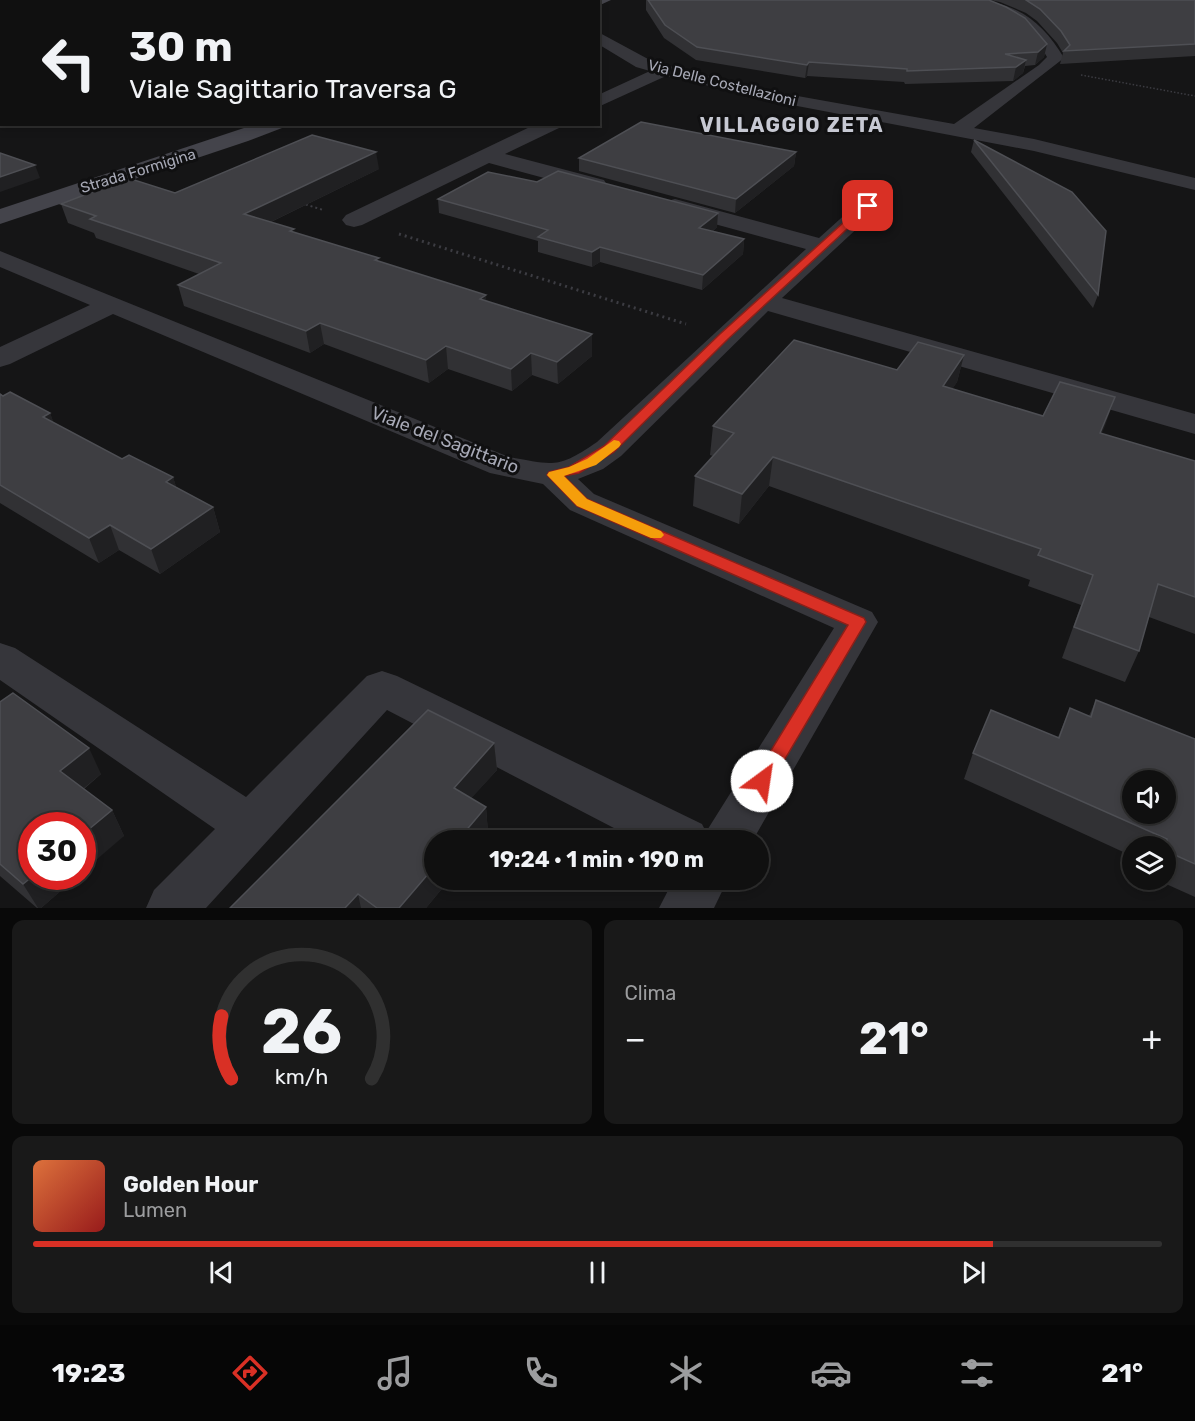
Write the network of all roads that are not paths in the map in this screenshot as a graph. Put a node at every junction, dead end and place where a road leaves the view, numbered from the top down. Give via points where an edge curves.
1 (975, 0) edge
2 (600, 38) edge
3 (663, 71) junction
4 (600, 101) edge
5 (271, 126) edge
6 (548, 126) edge
7 (959, 130) junction
8 (488, 156) junction
9 (1195, 184) edge
10 (615, 190) edge
11 (650, 199) edge
12 (868, 206) dead end
13 (0, 217) edge
14 (354, 220) road end
15 (823, 246) junction
16 (0, 258) edge
17 (763, 301) junction
18 (113, 304) junction
19 (0, 358) edge
20 (1195, 424) edge
21 (554, 475) junction
22 (0, 659) edge
23 (250, 826) junction
24 (665, 830) edge
25 (733, 830) edge
26 (696, 890) edge
27 (172, 908) edge
28 (685, 908) edge

1 - 7 street via 1030,22 1047,40 1056,58
2 - 3 street, Via Delle Costellazioni via 631,58
3 - 4 street
3 - 7 street, Via Delle Costellazioni via 792,100
5 - 13 street, Strada Formigina
6 - 8 street
7 - 9 street, Via Delle Costellazioni
8 - 10 street
8 - 14 street
11 - 15 street
12 - 15 street, Viale del Sagittario
15 - 17 street, Viale del Sagittario
16 - 18 street, Viale del Sagittario
17 - 20 street
17 - 21 street, Viale del Sagittario via 609,449 583,466
18 - 19 street
18 - 21 street, Viale del Sagittario via 502,466
21 - 25 street via 582,502 858,622
22 - 23 street
23 - 24 street via 381,688
23 - 27 street
26 - 28 street

